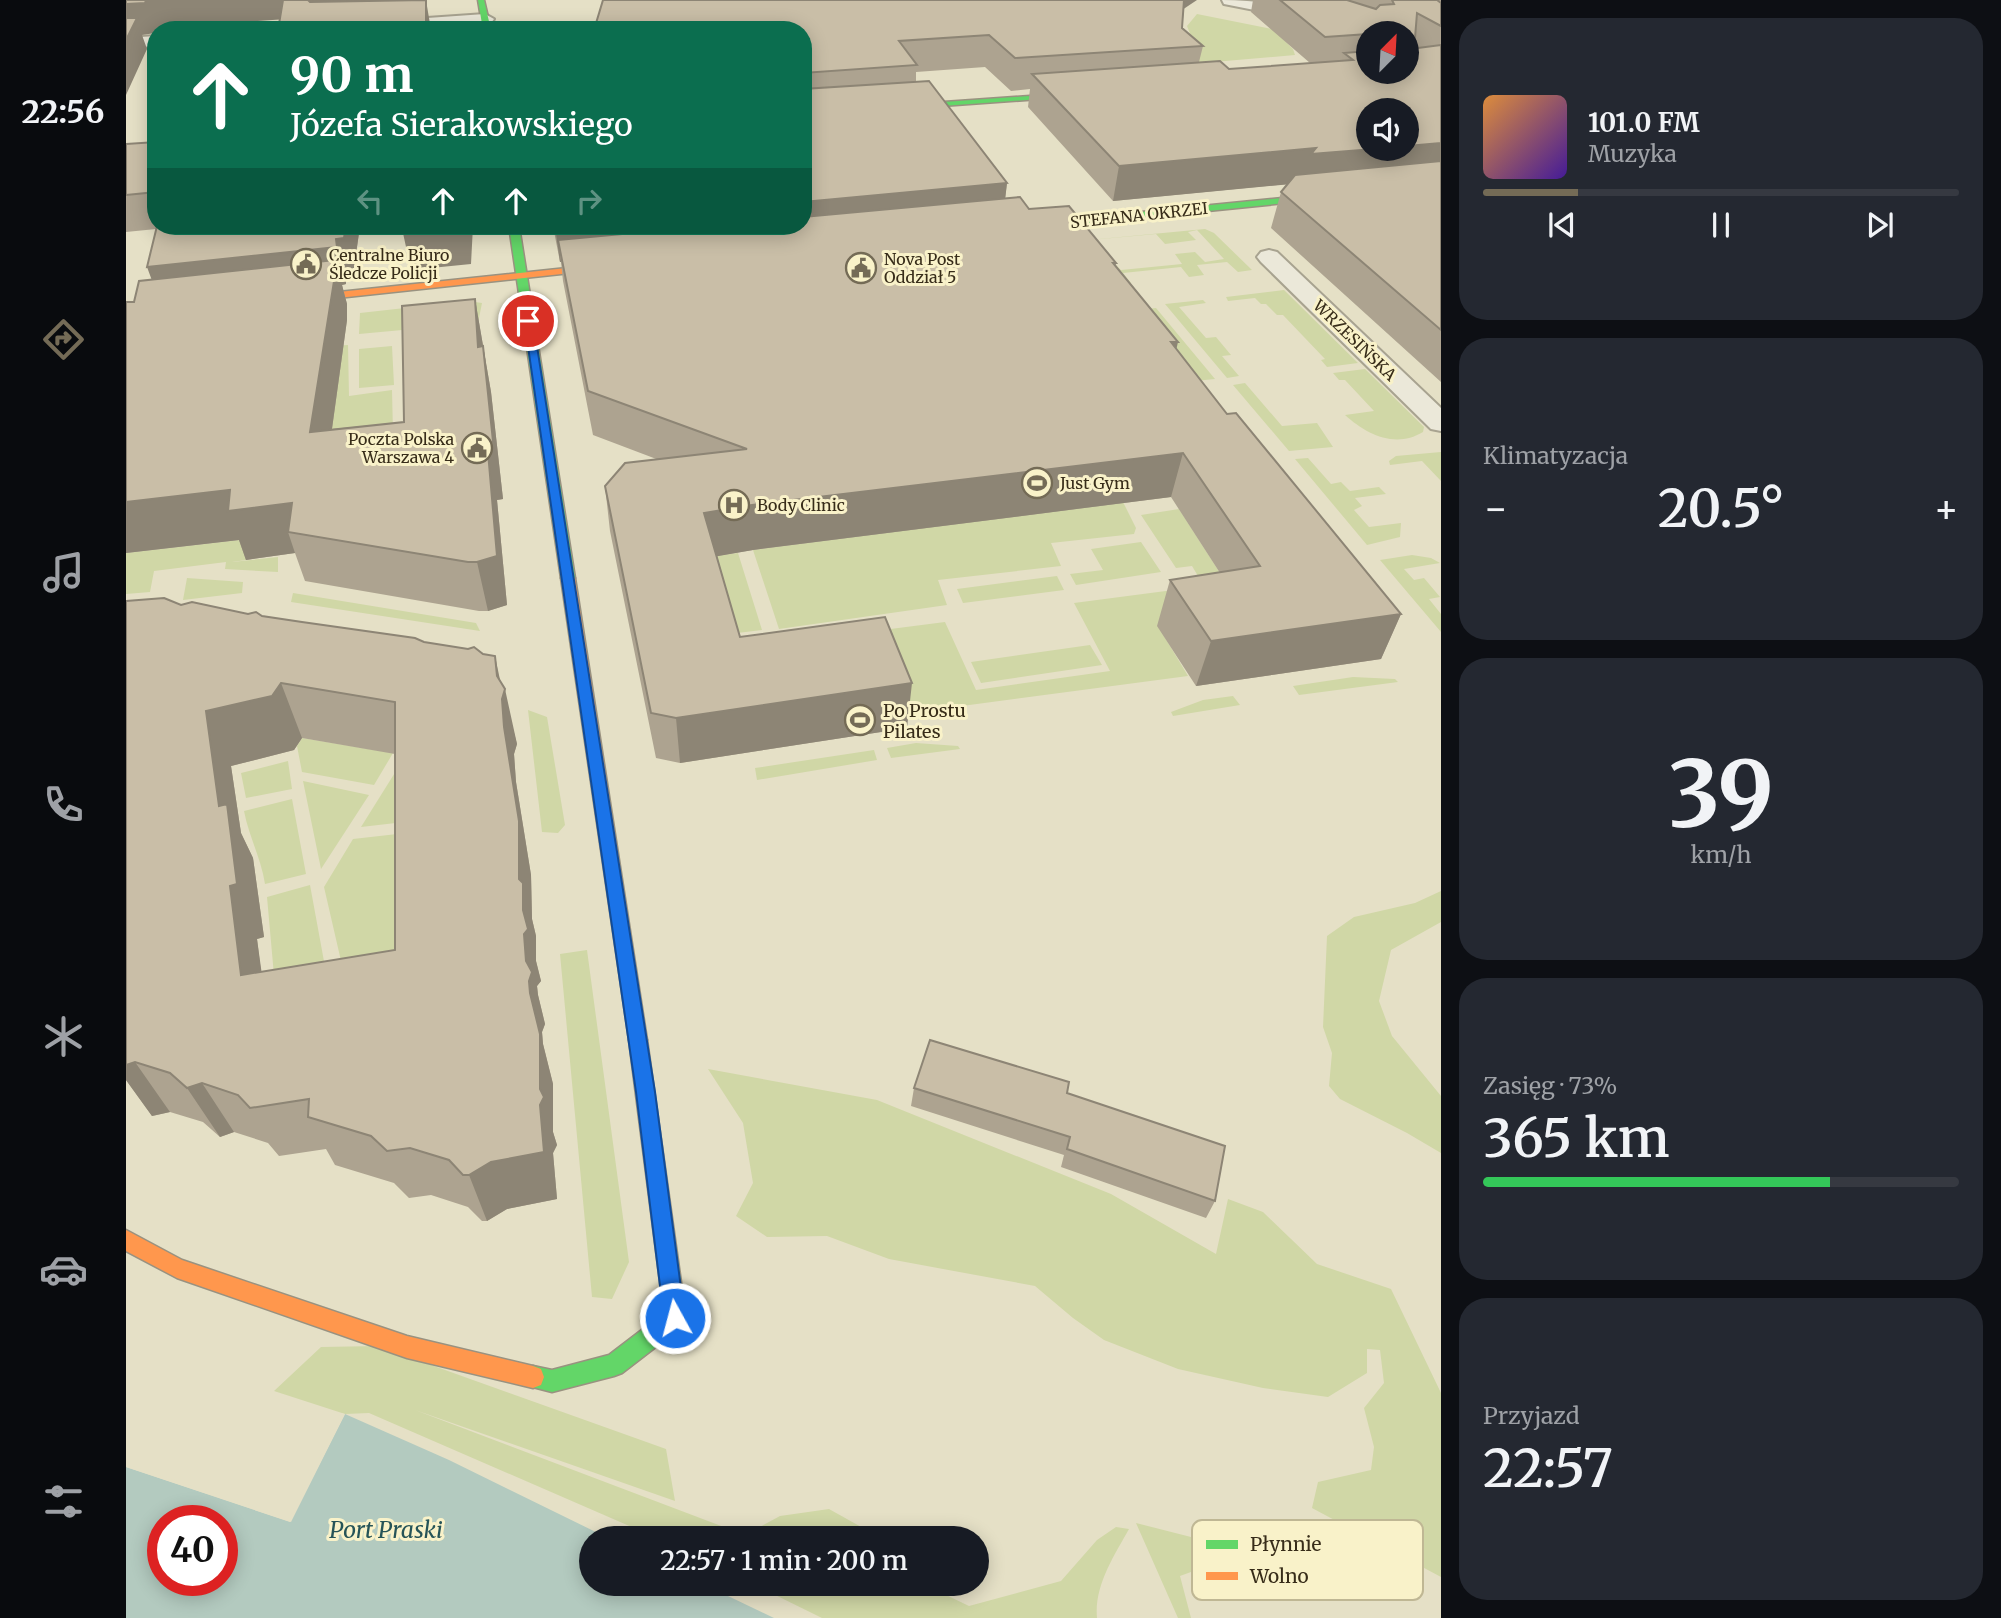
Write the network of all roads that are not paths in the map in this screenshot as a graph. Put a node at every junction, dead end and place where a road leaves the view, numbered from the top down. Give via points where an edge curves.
1 (481, 0) edge
2 (1230, 0) edge
3 (485, 21) edge
4 (1356, 27) edge
5 (147, 42) edge
6 (126, 43) edge
7 (1096, 93) edge
8 (812, 113) edge
9 (1346, 195) edge
10 (1018, 227) edge
11 (515, 235) edge
12 (1269, 257) dead end
13 (626, 265) edge
14 (520, 275) junction
15 (271, 302) edge
16 (1441, 423) edge
17 (126, 1240) edge

1 - 3 street
2 - 4 street
5 - 6 street
7 - 8 street
9 - 10 street, STEFANA OKRZEI
11 - 14 street
12 - 16 street, WRZESIŃSKA
13 - 14 street
14 - 15 street
14 - 17 street via 646,1092 675,1318 614,1365 552,1381 407,1347 177,1268

